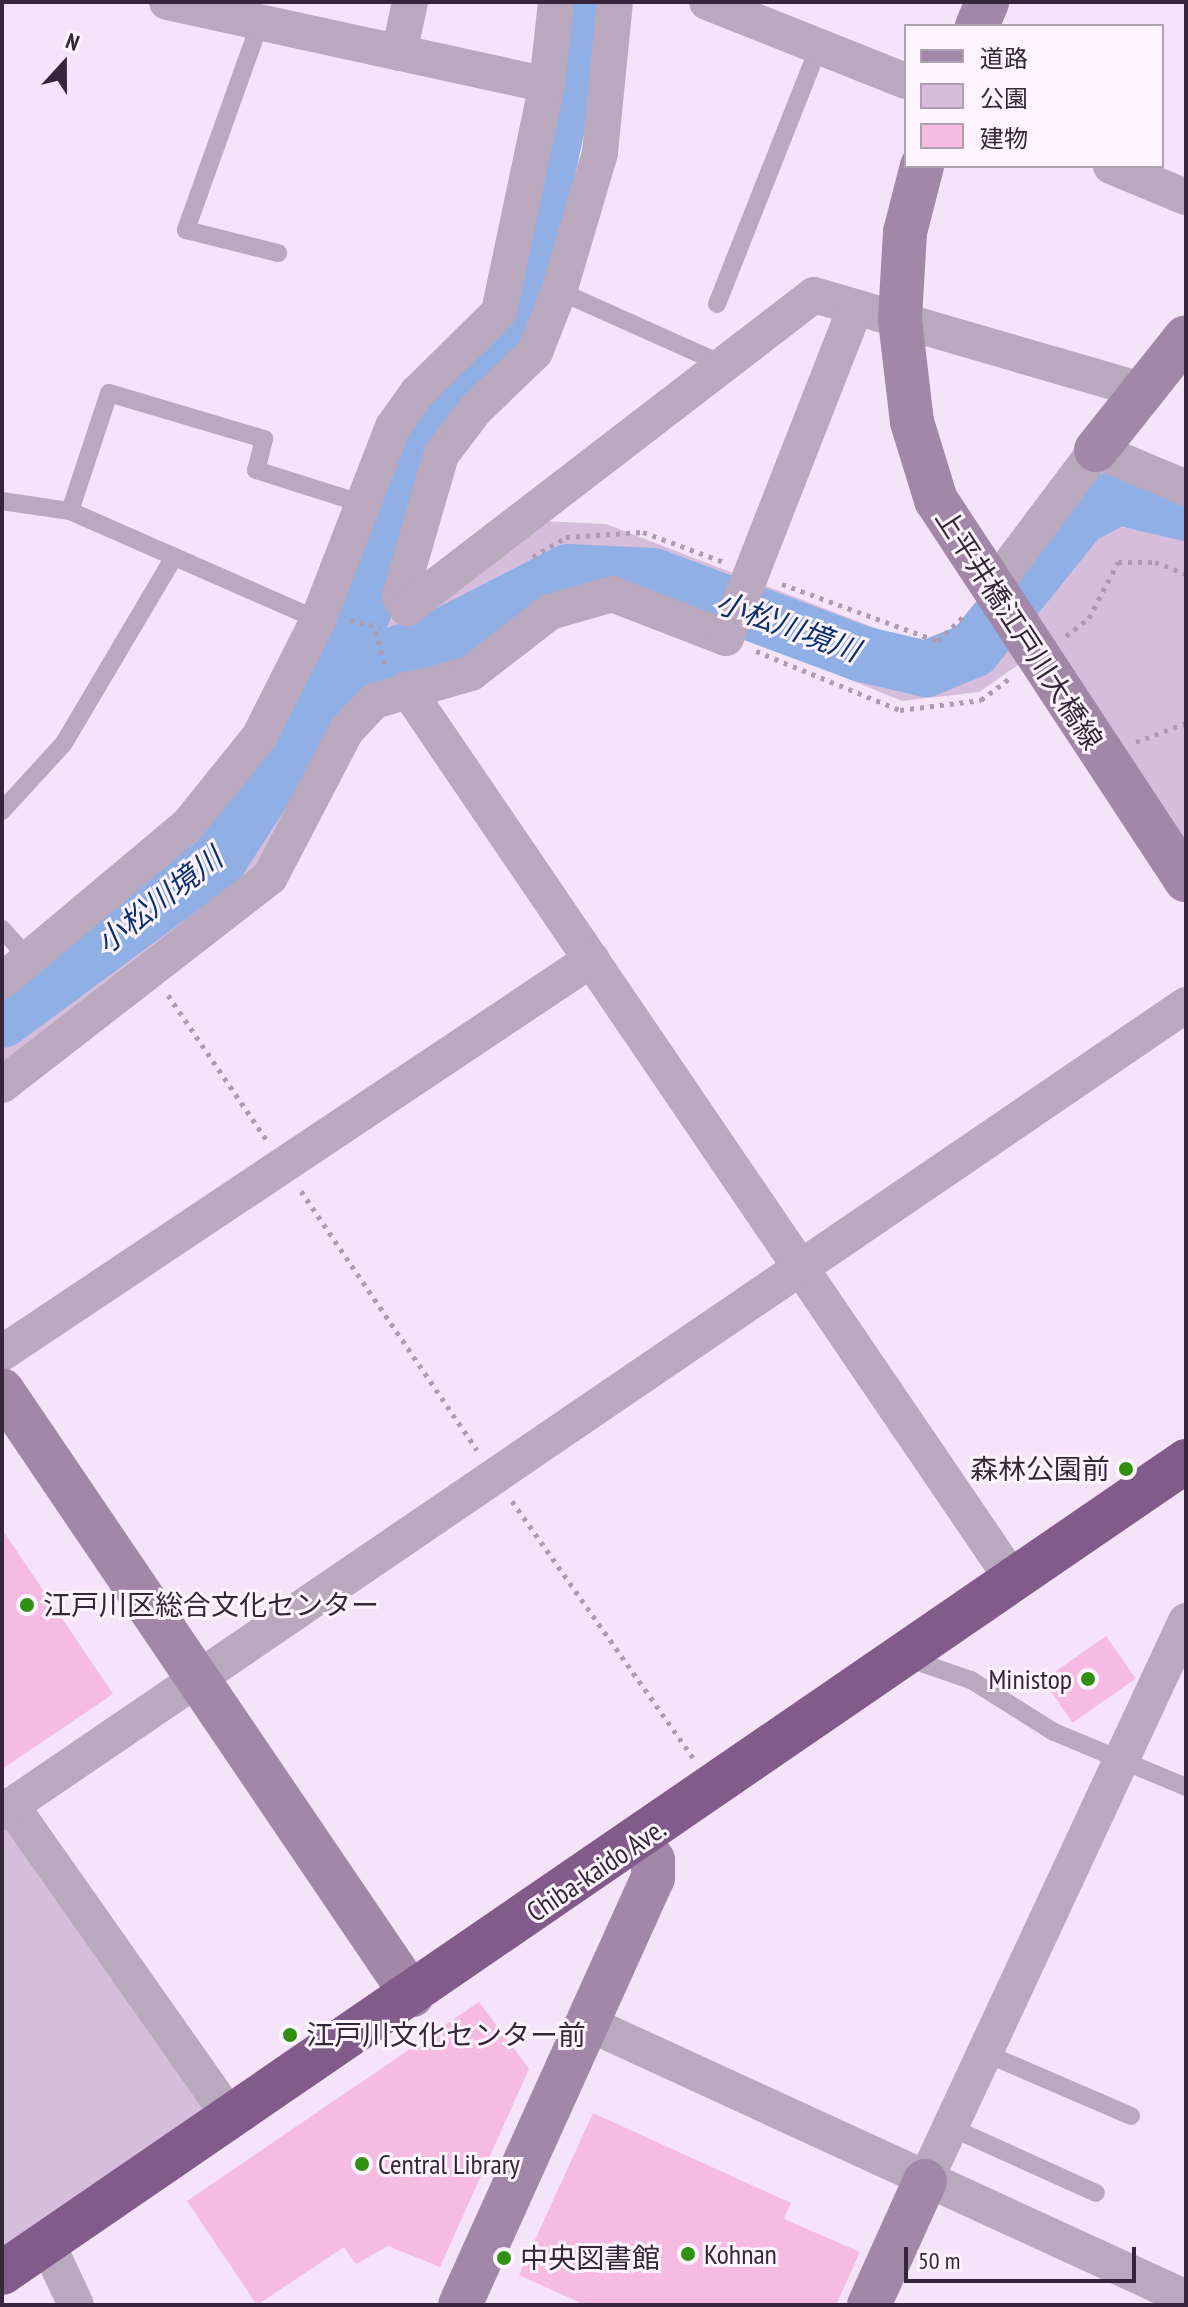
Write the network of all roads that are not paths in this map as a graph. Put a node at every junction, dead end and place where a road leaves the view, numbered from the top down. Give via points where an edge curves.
1 (167, 2) edge
2 (410, 2) edge
3 (556, 2) edge
4 (615, 2) edge
5 (707, 2) edge
6 (987, 2) edge
7 (278, 17) edge
8 (978, 24) edge
9 (819, 46) junction
10 (399, 53) junction
11 (904, 80) edge
12 (547, 85) junction
13 (921, 168) edge
14 (1116, 168) edge
15 (1186, 197) edge
16 (549, 217) junction
17 (278, 253) dead end
18 (559, 291) junction
19 (717, 304) dead end
20 (855, 308) junction
21 (900, 320) junction
22 (1186, 337) edge
23 (720, 363) junction
24 (1142, 390) junction
25 (1096, 450) junction
26 (1186, 488) edge
27 (2, 501) edge
28 (363, 504) junction
29 (70, 511) junction
30 (174, 557) junction
31 (1000, 603) junction
32 (318, 620) junction
33 (407, 689) junction
34 (2, 811) edge
35 (1186, 880) edge
36 (2, 929) edge
37 (592, 959) junction
38 (16, 970) edge
39 (1186, 1005) edge
40 (2, 1085) edge
41 (798, 1265) junction
42 (2, 1353) edge
43 (2, 1390) edge
44 (1186, 1461) edge
45 (1013, 1580) junction
46 (1186, 1621) edge
47 (903, 1657) junction
48 (197, 1678) junction
49 (1122, 1762) junction
50 (1186, 1787) edge
51 (7, 1808) edge
52 (638, 1841) junction
53 (412, 1995) junction
54 (587, 2023) junction
55 (985, 2053) junction
56 (1131, 2116) dead end
57 (231, 2118) junction
58 (950, 2127) junction
59 (925, 2181) junction
60 (1096, 2193) dead end
61 (47, 2243) junction
62 (2, 2273) edge
63 (1186, 2298) edge
64 (76, 2305) edge
65 (460, 2305) edge
66 (869, 2305) edge

1 - 7 street
2 - 10 street
3 - 12 street
4 - 16 street via 609,107
5 - 9 street
6 - 8 street
7 - 10 street
7 - 17 lane via 186,230
9 - 11 street
9 - 19 lane
10 - 12 street
12 - 16 street
13 - 21 street, 上平井橋江戸川大橋線 via 905,232
14 - 15 street
16 - 18 street
16 - 28 street via 499,312 417,393 393,427
18 - 23 lane
18 - 23 street via 535,352 475,410 441,455 400,596 407,608
20 - 21 street
20 - 23 street via 814,295
20 - 33 street via 730,629 612,594 550,612 471,673
21 - 24 street
21 - 31 street, 上平井橋江戸川大橋線 via 912,422 936,500
22 - 24 street
24 - 25 street
25 - 26 street
25 - 31 street
27 - 29 lane
28 - 29 lane via 256,470 264,439 109,393
28 - 32 street
29 - 30 lane
30 - 32 lane
30 - 34 lane via 64,743
31 - 35 street, 上平井橋江戸川大橋線
32 - 38 street via 259,737 188,825
33 - 37 street
33 - 40 street via 374,701 346,731 270,877
36 - 38 lane
37 - 41 street
37 - 42 street
39 - 41 street
41 - 45 street
41 - 48 street via 496,1479
43 - 48 street
44 - 45 highway, Chiba-kaido Ave.
45 - 47 highway, Chiba-kaido Ave.
46 - 49 street
47 - 49 lane via 971,1680 1054,1732
47 - 52 highway, Chiba-kaido Ave.
48 - 51 street
48 - 53 street
49 - 50 lane
49 - 55 street
51 - 57 street
52 - 53 highway, Chiba-kaido Ave.
52 - 54 street via 653,1860 653,1878
53 - 57 highway, Chiba-kaido Ave.
54 - 59 street
54 - 65 street
55 - 56 lane
55 - 58 street
57 - 61 highway, Chiba-kaido Ave.
58 - 59 street
58 - 60 lane
59 - 63 street
59 - 66 street
61 - 62 highway, Chiba-kaido Ave.
61 - 64 street

